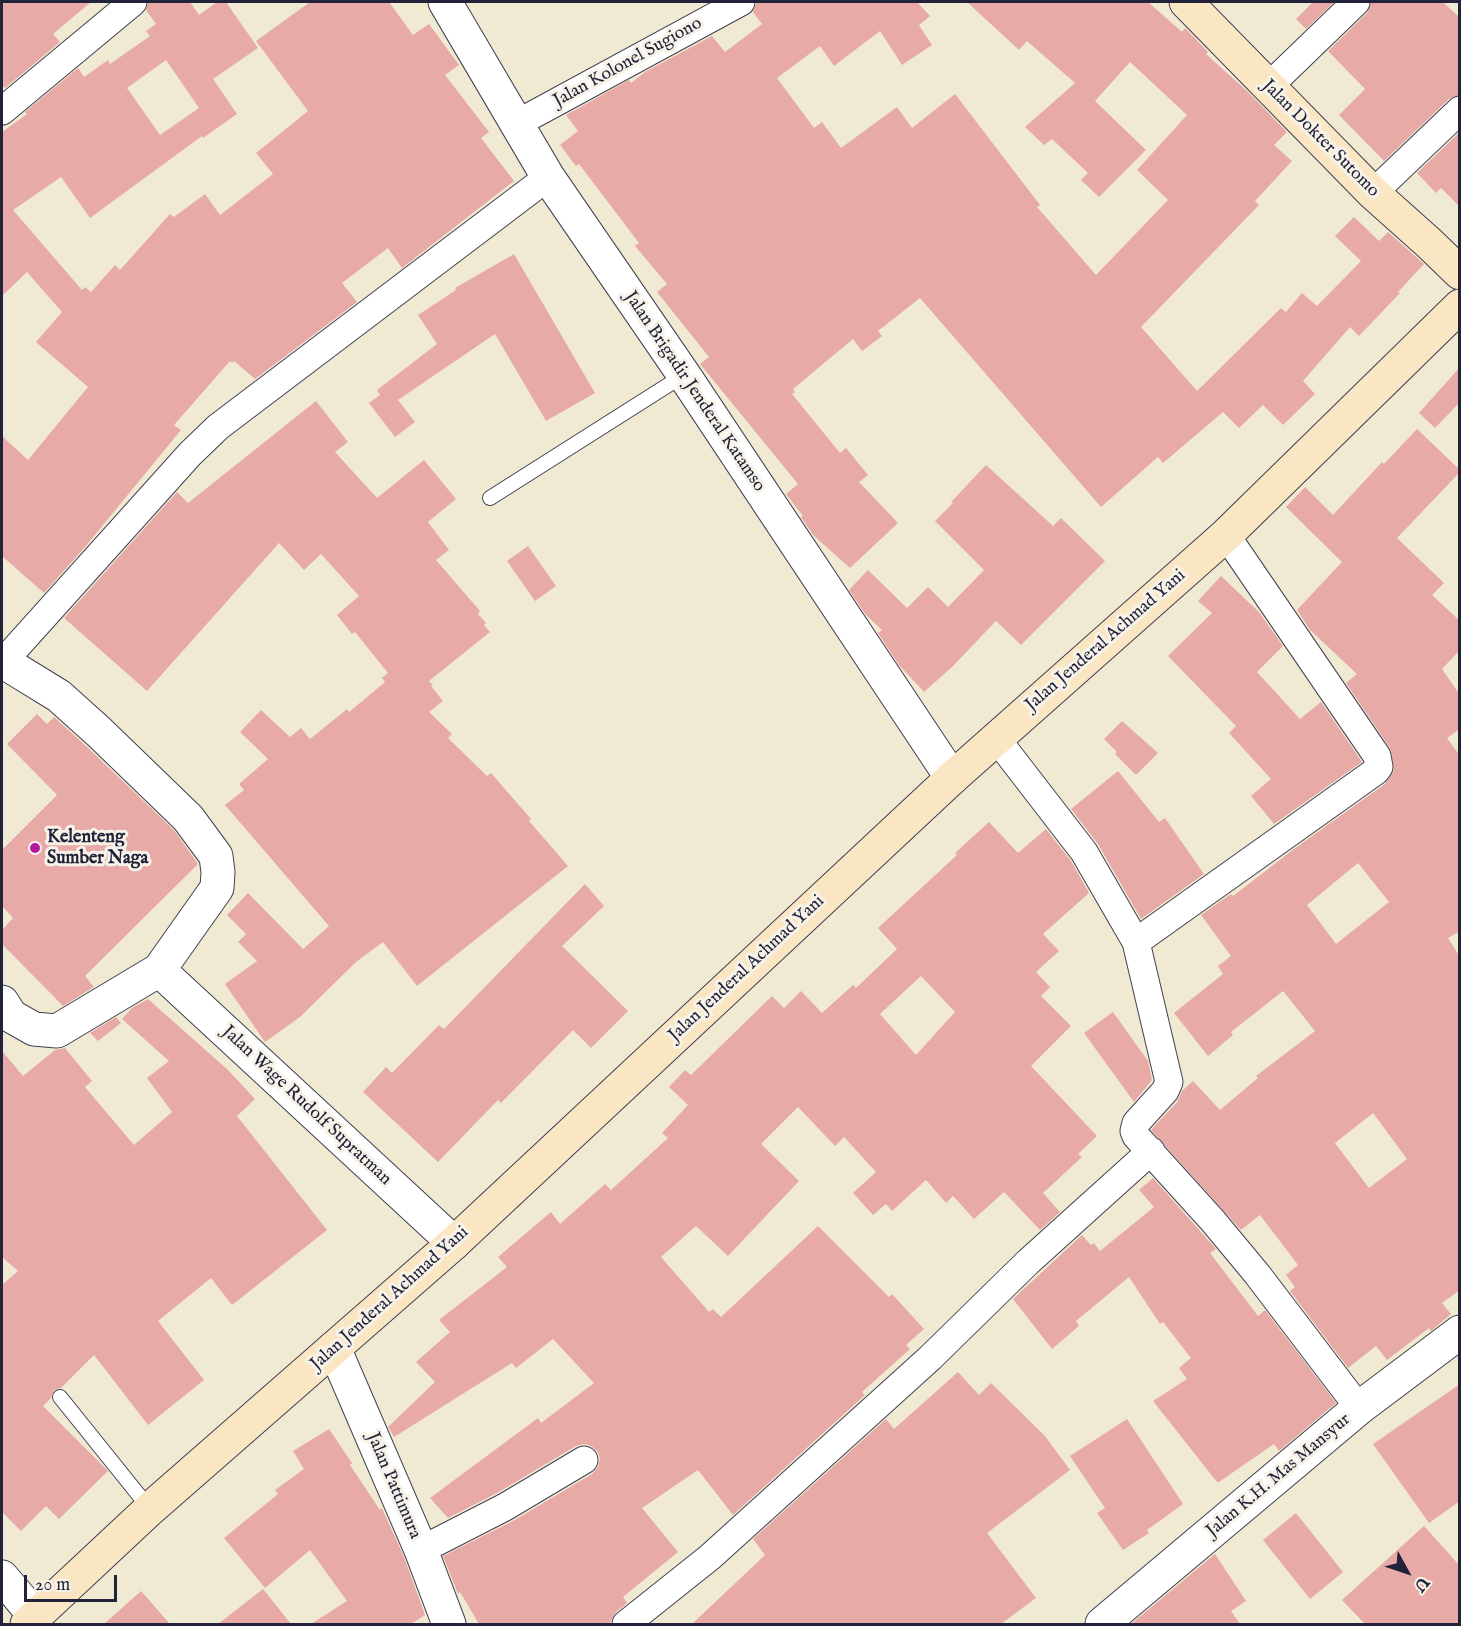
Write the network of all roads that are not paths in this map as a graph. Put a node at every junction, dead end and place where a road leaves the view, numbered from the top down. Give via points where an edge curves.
1 (134, 2) edge
2 (445, 2) edge
3 (741, 2) edge
4 (1186, 2) edge
5 (1356, 2) edge
6 (1268, 87) junction
7 (1460, 110) edge
8 (2, 111) edge
9 (516, 124) junction
10 (548, 177) junction
11 (1373, 194) junction
12 (1460, 273) edge
13 (1460, 306) edge
14 (684, 375) junction
15 (490, 498) dead end
16 (1226, 535) junction
17 (2, 661) edge
18 (996, 738) junction
19 (952, 778) junction
20 (1136, 942) junction
21 (159, 970) junction
22 (2, 1002) edge
23 (1151, 1151) junction
24 (454, 1243) junction
25 (1460, 1332) edge
26 (334, 1348) junction
27 (60, 1397) dead end
28 (1359, 1408) junction
29 (584, 1460) dead end
30 (150, 1509) junction
31 (421, 1550) junction
32 (2, 1577) edge
33 (36, 1622) edge
34 (449, 1624) edge
35 (626, 1624) edge
36 (1102, 1624) edge

1 - 8 street
2 - 9 street, Jalan Brigadir Jenderal Katamso
3 - 9 street, Jalan Kolonel Sugiono
4 - 6 main road, Jalan Dokter Sutomo
5 - 6 street
6 - 11 main road, Jalan Dokter Sutomo
7 - 11 street
9 - 10 street, Jalan Brigadir Jenderal Katamso
10 - 14 street, Jalan Brigadir Jenderal Katamso
10 - 17 street via 218,427
11 - 12 main road, Jalan Dokter Sutomo
13 - 16 main road, Jalan Jenderal Achmad Yani
14 - 15 lane
14 - 19 street, Jalan Brigadir Jenderal Katamso
16 - 18 main road, Jalan Jenderal Achmad Yani
16 - 20 street via 1377,756 1379,767
17 - 21 street via 59,696 99,732 188,818 216,856 217,888
18 - 19 main road, Jalan Jenderal Achmad Yani
18 - 20 street via 1084,852
19 - 24 main road, Jalan Jenderal Achmad Yani
20 - 23 street via 1169,1083 1135,1127 1136,1136
21 - 22 street via 57,1031 34,1029 11,1016
21 - 24 street, Jalan Wage Rudolf Supratman
23 - 28 street via 1257,1274
23 - 35 street via 710,1557
24 - 26 main road, Jalan Jenderal Achmad Yani
25 - 28 street, Jalan K.H. Mas Mansyur
26 - 30 main road, Jalan Jenderal Achmad Yani
26 - 31 street, Jalan Pattimura
27 - 30 lane
28 - 36 street, Jalan K.H. Mas Mansyur
29 - 31 street
30 - 33 main road, Jalan Jenderal Achmad Yani
31 - 34 street, Jalan Pattimura
32 - 33 street

